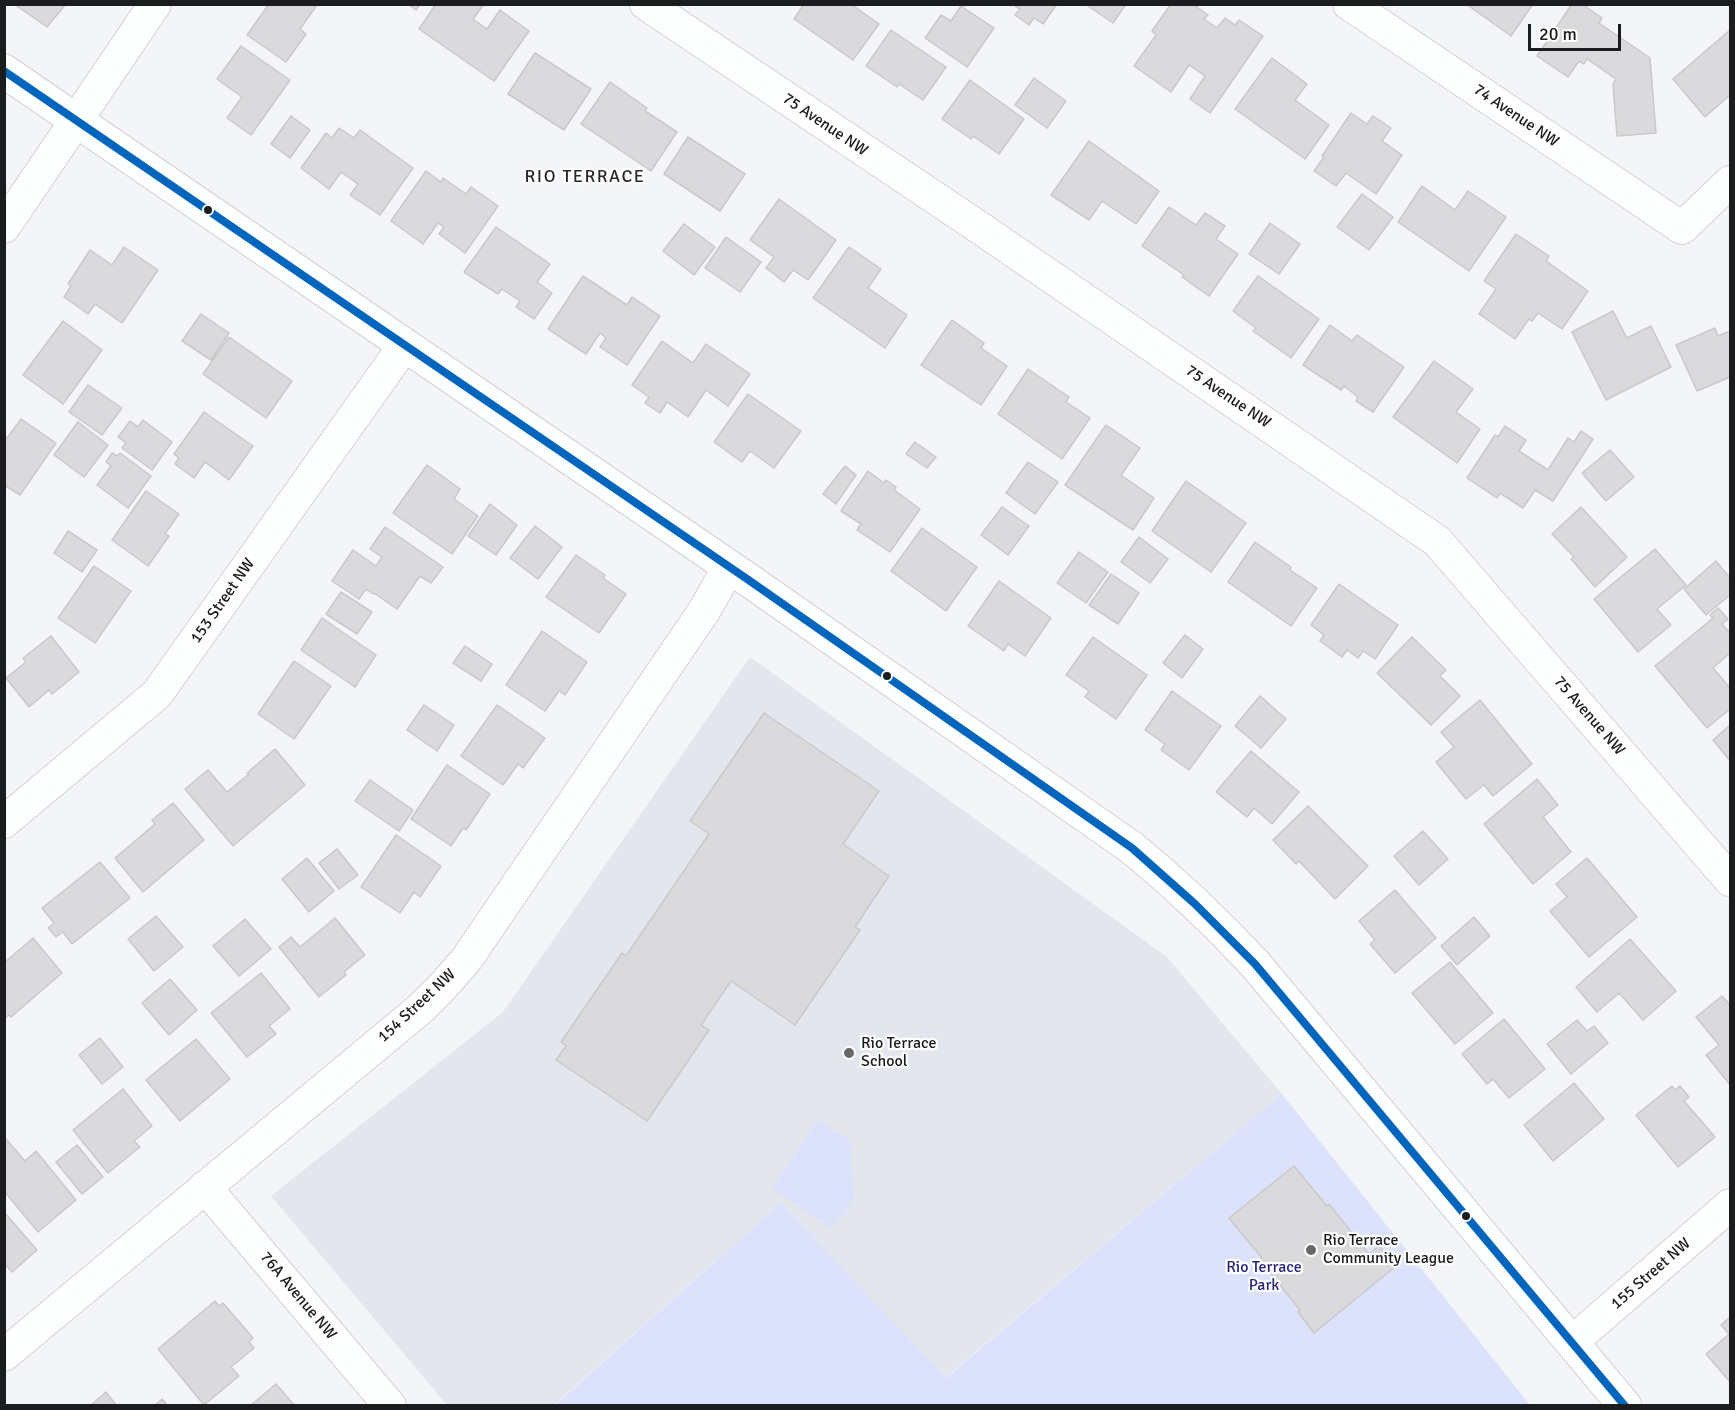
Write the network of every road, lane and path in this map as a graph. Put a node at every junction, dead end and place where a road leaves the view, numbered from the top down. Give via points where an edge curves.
1 (155, 4) edge
2 (646, 4) edge
3 (1349, 4) edge
4 (4, 71) edge
5 (76, 121) junction
6 (1731, 182) edge
7 (4, 227) edge
8 (404, 346) junction
9 (729, 567) junction
10 (4, 822) edge
11 (1731, 880) edge
12 (205, 1187) junction
13 (1731, 1205) edge
14 (1572, 1342) junction
15 (4, 1354) edge
16 (390, 1406) edge
17 (1625, 1406) edge

1 - 5 street
2 - 11 street, 75 Avenue NW via 1437,541
3 - 6 street, 74 Avenue NW via 1682,228
4 - 5 street
5 - 7 street
5 - 8 street
8 - 9 street
8 - 10 street, 153 Street NW via 157,694
9 - 12 street, 154 Street NW via 698,620 455,972 420,1009
9 - 14 street via 1163,873 1255,964
12 - 15 street, 154 Street NW
12 - 16 street, 76A Avenue NW
13 - 14 street, 155 Street NW
14 - 17 street

